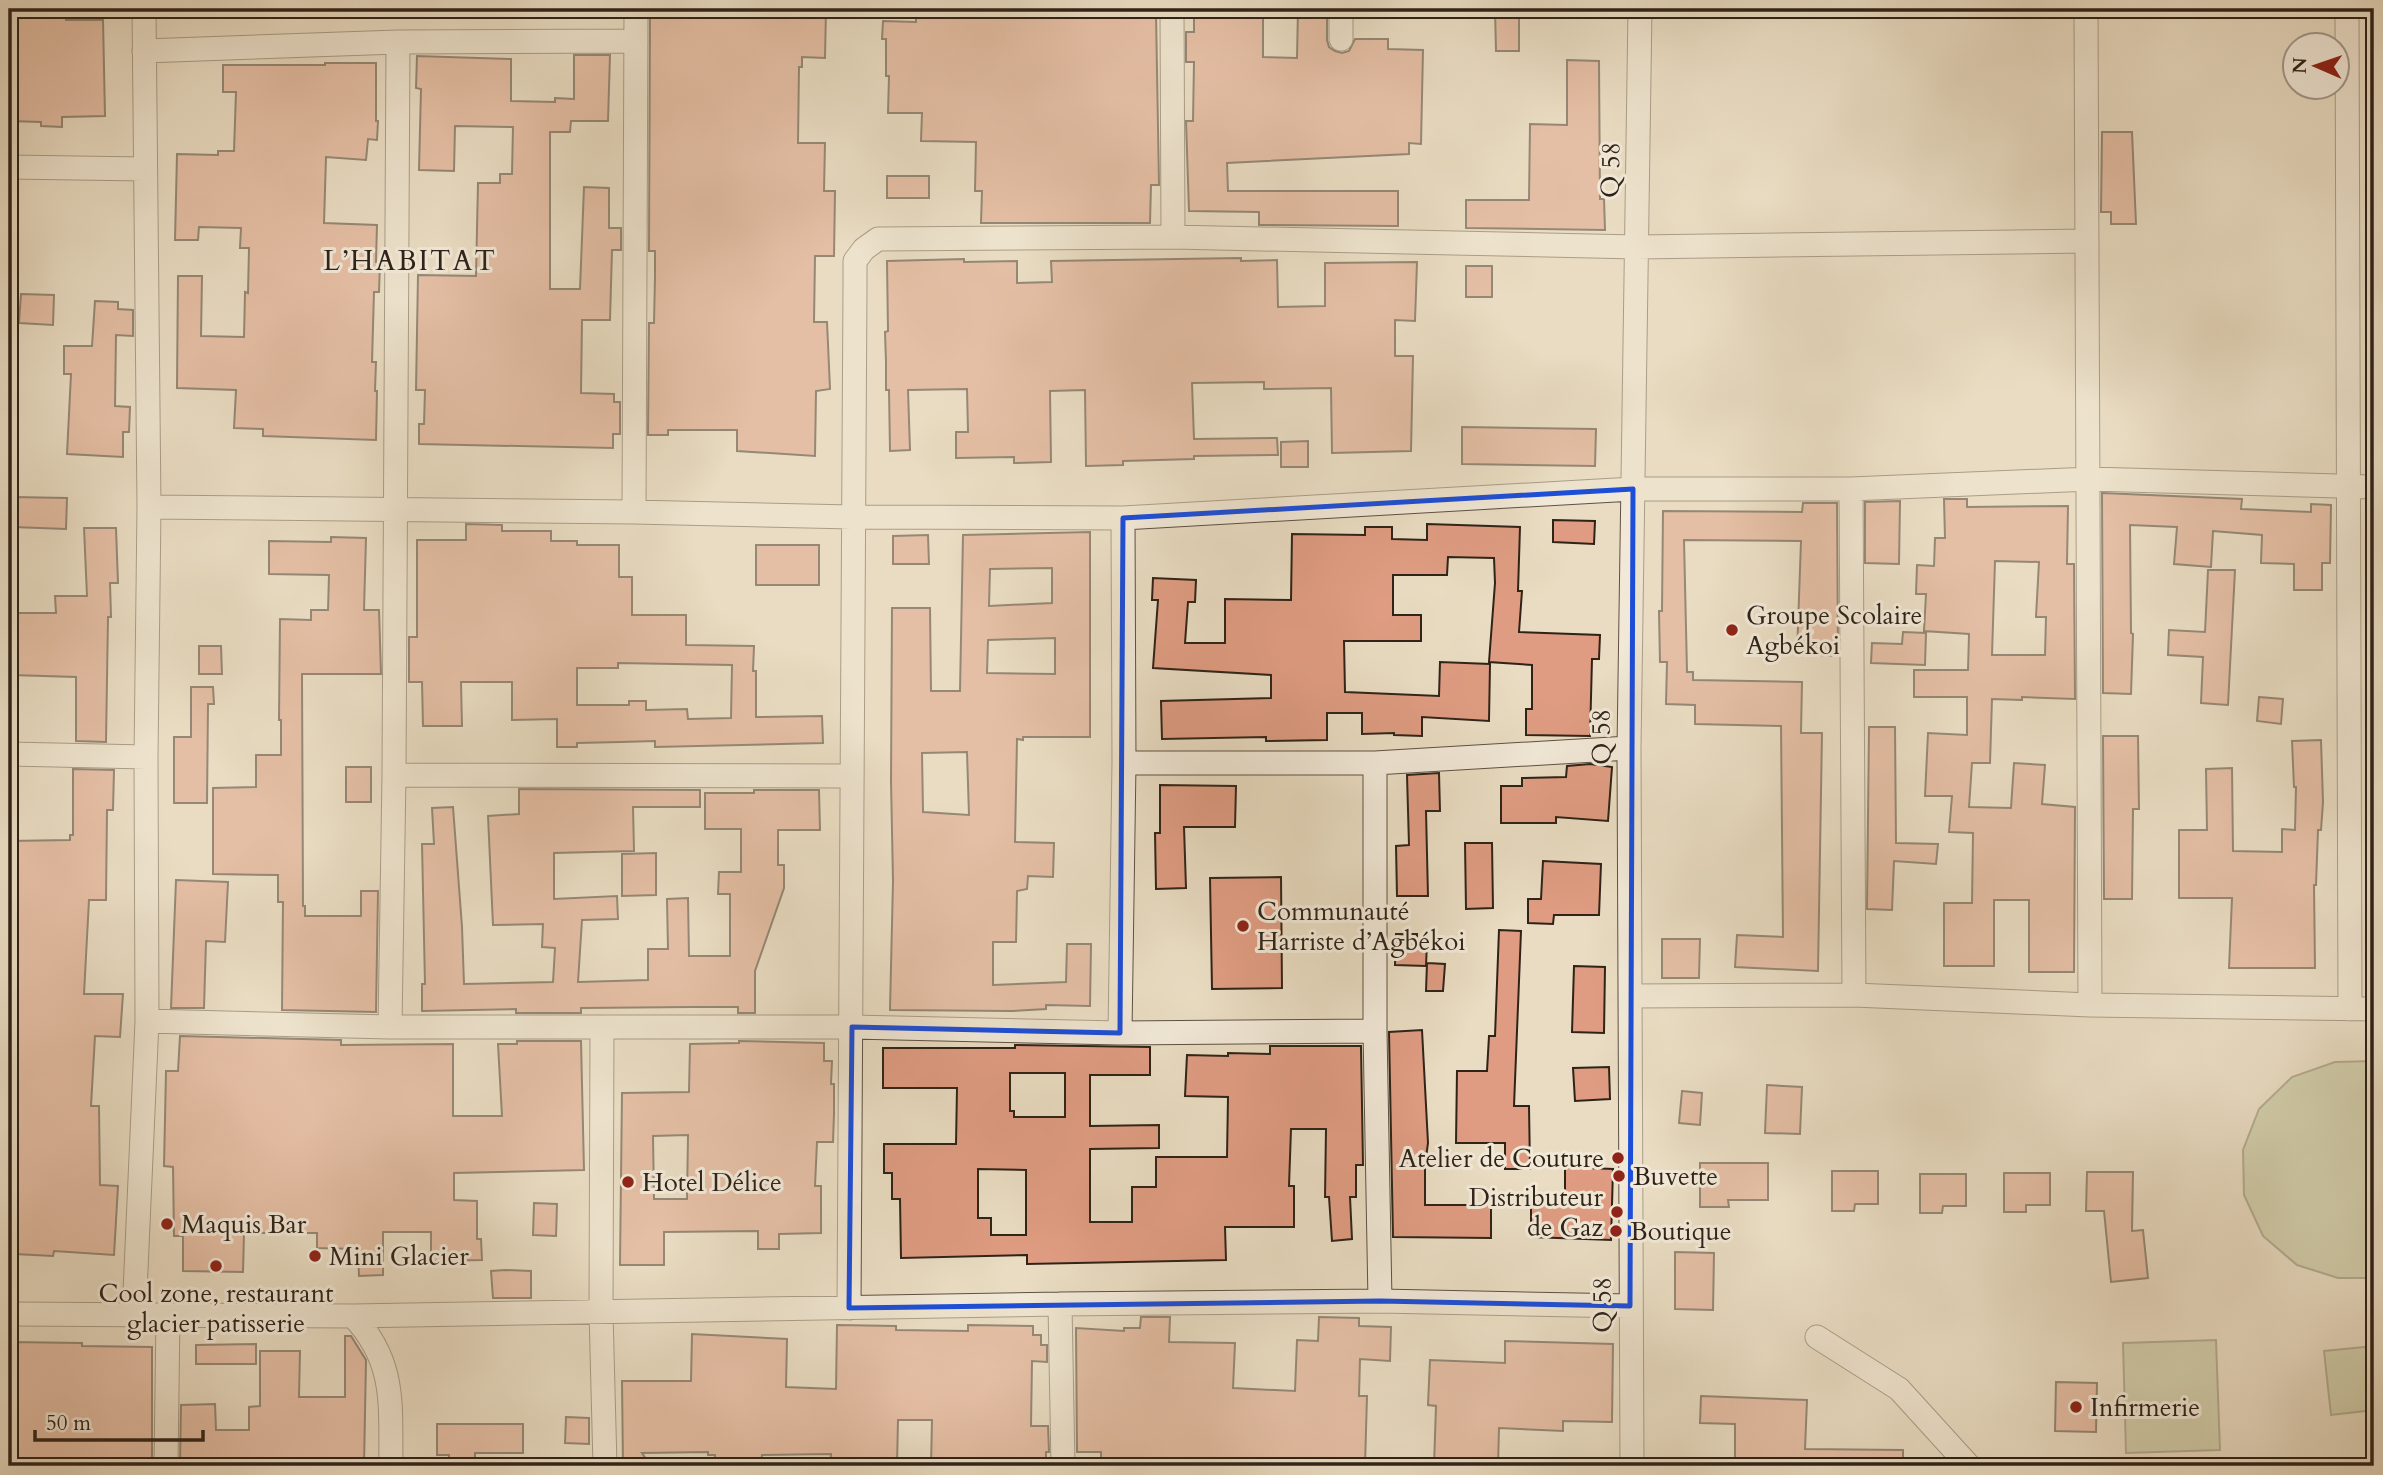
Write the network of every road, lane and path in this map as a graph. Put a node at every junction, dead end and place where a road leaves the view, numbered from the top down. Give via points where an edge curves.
1 (144, 9) edge
2 (636, 9) edge
3 (1172, 9) edge
4 (1341, 9) edge
5 (1640, 9) edge
6 (2087, 9) edge
7 (2347, 9) edge
8 (1341, 39) dead end
9 (636, 41) junction
10 (398, 42) junction
11 (144, 51) junction
12 (9, 167) edge
13 (145, 169) junction
14 (1173, 237) junction
15 (2086, 241) junction
16 (1637, 247) junction
17 (2090, 479) junction
18 (2347, 486) junction
19 (2374, 486) edge
20 (1633, 489) junction
21 (1851, 489) junction
22 (149, 507) junction
23 (396, 510) junction
24 (634, 512) junction
25 (852, 517) junction
26 (1123, 518) junction
27 (1629, 748) junction
28 (9, 754) edge
29 (146, 757) junction
30 (1124, 763) junction
31 (1375, 764) junction
32 (394, 775) junction
33 (852, 776) junction
34 (1854, 995) junction
35 (1630, 996) junction
36 (2090, 1005) junction
37 (2350, 1009) junction
38 (2374, 1009) edge
39 (148, 1021) junction
40 (390, 1027) junction
41 (602, 1027) junction
42 (852, 1027) junction
43 (1376, 1031) junction
44 (1121, 1033) junction
45 (1380, 1301) junction
46 (1060, 1304) junction
47 (1630, 1306) junction
48 (849, 1308) junction
49 (601, 1312) junction
50 (9, 1314) edge
51 (134, 1315) junction
52 (168, 1315) junction
53 (353, 1316) junction
54 (1817, 1337) dead end
55 (166, 1466) edge
56 (391, 1466) edge
57 (605, 1466) edge
58 (1062, 1466) edge
59 (1632, 1466) edge
60 (1969, 1466) edge

1 - 11 street
2 - 9 street
3 - 14 street
4 - 8 street
5 - 16 street, Q 58
6 - 15 street
7 - 18 street
9 - 10 street
9 - 24 street
10 - 11 street
10 - 23 street
11 - 13 street
12 - 13 street
13 - 22 street
14 - 16 street
14 - 25 street via 878,239 864,249 855,261
15 - 16 street
15 - 17 street
16 - 20 street, Q 58
17 - 18 street
17 - 21 street
17 - 36 street
18 - 19 street
18 - 37 street
20 - 21 street
20 - 26 street
20 - 27 street, Q 58
21 - 34 street
22 - 23 street
22 - 29 street
23 - 24 street
23 - 32 street
24 - 25 street
25 - 26 street
25 - 33 street
26 - 30 street
27 - 31 street
27 - 35 street, Q 58
28 - 29 street
29 - 39 street
30 - 31 street
30 - 44 street
31 - 43 street
32 - 33 street
32 - 40 street
33 - 42 street
34 - 35 street
34 - 36 street
35 - 47 street, Q 58
36 - 37 street
37 - 38 street
39 - 40 street
39 - 51 street
40 - 41 street
41 - 42 street
41 - 49 street
42 - 44 street
42 - 48 street
43 - 44 street
43 - 45 street
45 - 46 street
45 - 47 street
46 - 48 street
46 - 58 street
47 - 59 street, Q 58
48 - 49 street
49 - 53 street
49 - 57 street
50 - 51 street
51 - 52 street
52 - 53 street
52 - 55 street
53 - 56 street via 381,1354 388,1380
54 - 60 street via 1899,1389

